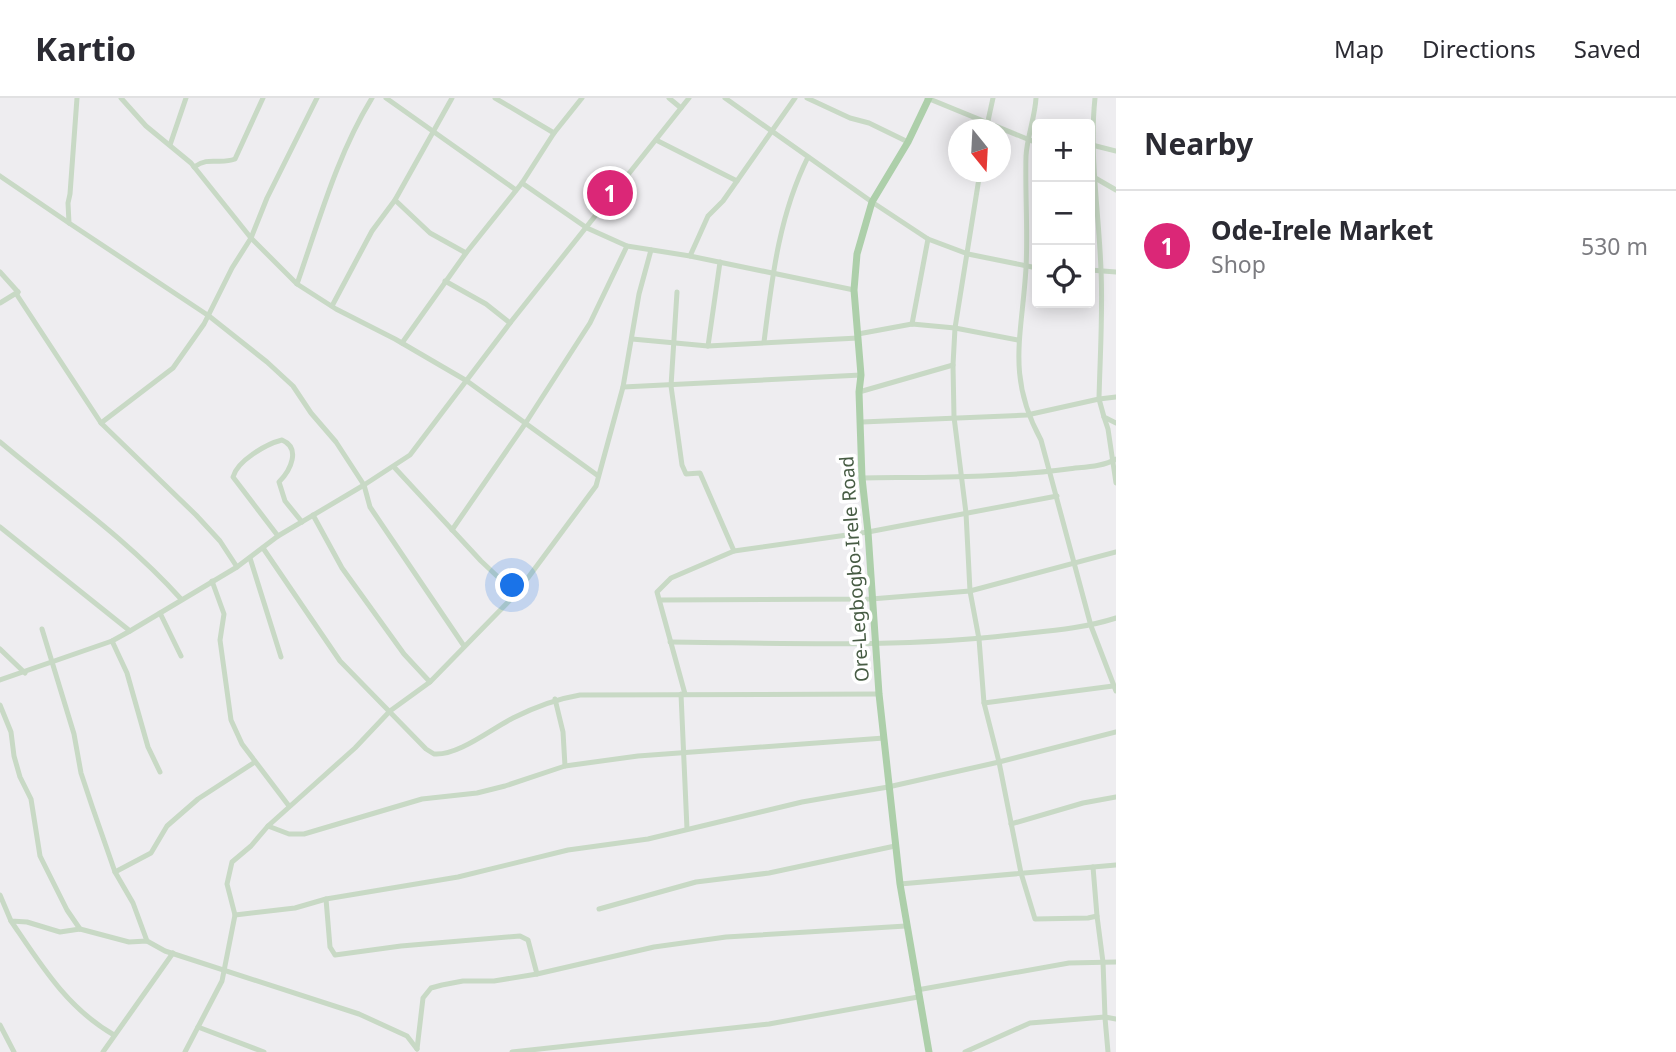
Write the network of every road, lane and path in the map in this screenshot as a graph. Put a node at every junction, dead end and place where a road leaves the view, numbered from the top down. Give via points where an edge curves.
1 (78, 98) edge
2 (121, 98) edge
3 (186, 98) edge
4 (263, 98) edge
5 (317, 98) edge
6 (372, 98) edge
7 (386, 98) edge
8 (452, 98) edge
9 (495, 98) edge
10 (582, 98) edge
11 (669, 98) edge
12 (689, 98) edge
13 (725, 98) edge
14 (795, 98) edge
15 (807, 98) edge
16 (928, 98) edge
17 (993, 98) edge
18 (1036, 98) edge
19 (1095, 98) edge
20 (681, 108) junction
21 (972, 119) edge
22 (988, 119) edge
23 (1092, 119) edge
24 (434, 130) junction
25 (771, 130) junction
26 (554, 133) junction
27 (1011, 133) edge
28 (1030, 139) junction
29 (656, 140) junction
30 (908, 142) junction
31 (170, 145) junction
32 (1095, 146) edge
33 (1116, 151) edge
34 (807, 157) junction
35 (194, 167) junction
36 (0, 176) edge
37 (1095, 178) edge
38 (737, 181) junction
39 (979, 182) edge
40 (1093, 182) edge
41 (522, 184) junction
42 (516, 190) junction
43 (1116, 190) edge
44 (395, 200) junction
45 (872, 202) junction
46 (69, 223) junction
47 (587, 228) junction
48 (251, 238) junction
49 (928, 239) junction
50 (627, 246) junction
51 (651, 250) junction
52 (466, 253) junction
53 (968, 254) junction
54 (690, 256) junction
55 (720, 262) junction
56 (1026, 267) junction
57 (1032, 268) edge
58 (1095, 270) edge
59 (1101, 271) junction
60 (0, 272) edge
61 (772, 272) junction
62 (1116, 272) edge
63 (445, 281) junction
64 (298, 284) junction
65 (854, 290) junction
66 (18, 292) junction
67 (677, 292) dead end
68 (0, 303) edge
69 (332, 306) junction
70 (209, 316) junction
71 (510, 323) junction
72 (912, 324) junction
73 (955, 328) junction
74 (858, 336) junction
75 (632, 340) junction
76 (1018, 340) junction
77 (764, 342) junction
78 (402, 343) junction
79 (675, 344) junction
80 (708, 346) junction
81 (953, 365) junction
82 (861, 374) junction
83 (467, 381) junction
84 (671, 386) junction
85 (623, 387) junction
86 (859, 392) junction
87 (1116, 397) edge
88 (1099, 399) junction
89 (1027, 415) junction
90 (954, 417) junction
91 (1104, 417) junction
92 (862, 422) junction
93 (100, 423) junction
94 (1116, 423) edge
95 (525, 424) junction
96 (0, 442) edge
97 (1114, 460) edge
98 (394, 467) junction
99 (1050, 471) junction
100 (597, 475) junction
101 (961, 477) junction
102 (862, 478) junction
103 (1116, 483) edge
104 (364, 485) junction
105 (1057, 496) junction
106 (966, 513) junction
107 (313, 515) junction
108 (302, 522) junction
109 (0, 527) edge
110 (452, 530) junction
111 (868, 532) junction
112 (278, 536) junction
113 (263, 548) junction
114 (734, 551) junction
115 (1116, 552) edge
116 (250, 558) junction
117 (1074, 563) junction
118 (237, 567) junction
119 (212, 581) junction
120 (970, 590) junction
121 (516, 594) junction
122 (181, 599) junction
123 (871, 599) junction
124 (661, 600) junction
125 (160, 613) junction
126 (1116, 618) edge
127 (1091, 626) junction
128 (42, 629) dead end
129 (130, 631) junction
130 (979, 639) junction
131 (112, 641) junction
132 (670, 642) junction
133 (875, 645) junction
134 (464, 646) junction
135 (0, 649) edge
136 (181, 656) dead end
137 (281, 657) dead end
138 (53, 663) junction
139 (25, 673) junction
140 (0, 680) edge
141 (430, 682) junction
142 (1115, 689) edge
143 (683, 694) junction
144 (879, 694) junction
145 (555, 699) junction
146 (984, 703) junction
147 (0, 705) edge
148 (390, 711) junction
149 (1116, 732) edge
150 (884, 738) junction
151 (682, 752) junction
152 (255, 762) junction
153 (999, 762) junction
154 (565, 766) junction
155 (160, 772) dead end
156 (888, 787) junction
157 (1116, 797) edge
158 (289, 806) junction
159 (1011, 824) junction
160 (268, 826) junction
161 (687, 829) junction
162 (895, 846) junction
163 (1116, 865) edge
164 (1093, 867) junction
165 (115, 872) junction
166 (1021, 873) junction
167 (900, 884) junction
168 (0, 895) edge
169 (326, 899) junction
170 (599, 909) dead end
171 (236, 915) junction
172 (1097, 916) junction
173 (12, 921) junction
174 (906, 926) junction
175 (80, 929) junction
176 (147, 941) junction
177 (173, 953) junction
178 (1103, 962) junction
179 (1116, 962) edge
180 (224, 969) junction
181 (537, 974) junction
182 (918, 994) junction
183 (1105, 1018) junction
184 (1116, 1019) edge
185 (0, 1026) edge
186 (198, 1027) junction
187 (114, 1035) junction
188 (418, 1050) edge
189 (14, 1052) edge
190 (103, 1052) edge
191 (185, 1052) edge
192 (264, 1052) edge
193 (512, 1052) edge
194 (929, 1052) edge
195 (965, 1052) edge
196 (1108, 1052) edge

1 - 46 street
2 - 31 street
3 - 31 street
4 - 35 street via 235,159 206,160
5 - 48 street
6 - 64 street via 342,155
7 - 24 street
8 - 24 street
9 - 26 street
10 - 26 street
11 - 20 street
12 - 20 street
13 - 25 street
14 - 25 street
15 - 30 street
16 - 21 street
16 - 30 main road, Ore-Legbogbo-Irele Road
17 - 22 street
18 - 28 street
19 - 23 street
20 - 29 street
24 - 42 street
24 - 44 street
25 - 34 street
25 - 38 street
26 - 41 street
27 - 28 street
28 - 56 street via 1026,154
29 - 38 street
29 - 47 street
30 - 45 main road, Ore-Legbogbo-Irele Road
31 - 35 street
32 - 33 street
34 - 45 street
34 - 61 street via 791,195
35 - 48 street
36 - 46 street
37 - 43 street
38 - 54 street via 708,216
39 - 53 street
40 - 59 street
41 - 42 street
41 - 47 street
42 - 52 street
44 - 52 street via 430,233
44 - 69 street via 372,231
45 - 49 street
45 - 65 main road, Ore-Legbogbo-Irele Road via 857,254
46 - 70 street
47 - 50 street
47 - 71 street
48 - 64 street
48 - 70 street
49 - 53 street
49 - 72 street
50 - 51 street
50 - 95 street via 590,323
51 - 54 street
51 - 75 street
52 - 63 street
53 - 56 street
53 - 73 street
54 - 55 street
55 - 61 street
55 - 80 street
56 - 57 street
56 - 76 street
58 - 59 street
59 - 62 street
59 - 88 street
60 - 66 street
61 - 65 street
61 - 77 street
63 - 71 street
63 - 78 street
64 - 69 street
65 - 74 main road, Ore-Legbogbo-Irele Road
66 - 68 street
66 - 93 street
67 - 79 street
69 - 78 street
70 - 93 street via 173,368
70 - 104 street via 293,386
71 - 83 street
72 - 73 street
72 - 74 street
73 - 76 street
73 - 81 street
74 - 77 street
74 - 82 main road, Ore-Legbogbo-Irele Road
75 - 79 street
75 - 85 street
76 - 89 street via 1019,378
77 - 80 street
78 - 83 street
79 - 80 street
79 - 84 street
81 - 86 street
81 - 90 street
82 - 84 street
82 - 86 main road, Ore-Legbogbo-Irele Road
83 - 95 street
83 - 98 street via 410,455
84 - 85 street
84 - 114 street via 684,471 700,473
85 - 100 street
86 - 92 main road, Ore-Legbogbo-Irele Road
87 - 88 street
88 - 89 street
88 - 91 street
89 - 90 street
89 - 99 street
90 - 92 street
90 - 101 street
91 - 94 street
91 - 97 street
92 - 102 main road, Ore-Legbogbo-Irele Road
93 - 118 street via 196,515
95 - 100 street
95 - 110 street
96 - 122 street via 115,533
97 - 99 street
97 - 103 street
98 - 104 street
98 - 110 street
99 - 101 street
99 - 105 street
100 - 121 street via 596,486 583,506
101 - 102 street
101 - 106 street
102 - 111 main road, Ore-Legbogbo-Irele Road
104 - 107 street
104 - 134 street via 370,507
105 - 106 street
105 - 117 street
106 - 111 street
106 - 120 street
107 - 108 street
107 - 141 street via 342,568
108 - 112 street
108 - 112 street via 285,501 279,482 291,467 293,450 282,440 261,448 233,477
109 - 129 street
110 - 121 street
111 - 114 street
111 - 123 main road, Ore-Legbogbo-Irele Road
112 - 113 street
113 - 116 street
113 - 148 street via 340,661
114 - 124 street via 665,582 657,592
115 - 117 street
116 - 118 street
116 - 137 street
117 - 120 street
117 - 127 street
118 - 119 street
119 - 122 street
119 - 152 street via 224,614 220,640 231,720
120 - 123 street
120 - 130 street
121 - 134 street
122 - 125 street
123 - 124 street
123 - 133 main road, Ore-Legbogbo-Irele Road
124 - 132 street
125 - 129 street
125 - 136 street
126 - 127 street
127 - 130 street
127 - 142 street
128 - 138 street
129 - 131 street
130 - 133 street
130 - 146 street
131 - 138 street
131 - 155 street
132 - 133 street
132 - 143 street
133 - 144 main road, Ore-Legbogbo-Irele Road
134 - 141 street
135 - 139 street
138 - 139 street
138 - 165 street via 81,773
139 - 140 street
141 - 148 street
142 - 146 street
143 - 144 street
143 - 145 street
143 - 151 street
144 - 150 main road, Ore-Legbogbo-Irele Road
145 - 148 street via 438,755 426,749
145 - 154 street
146 - 153 street
147 - 175 street via 20,777 31,799 40,856
148 - 158 street
149 - 153 street
150 - 151 street
150 - 156 main road, Ore-Legbogbo-Irele Road
151 - 154 street
151 - 161 street
152 - 158 street
152 - 165 street via 198,799 167,826 151,853
153 - 156 street
153 - 159 street
154 - 160 street via 505,786 422,799 318,831 289,834
156 - 161 street
156 - 162 main road, Ore-Legbogbo-Irele Road
157 - 159 street
158 - 160 street
159 - 166 street
160 - 171 street via 232,862 228,884
161 - 169 street via 568,850 458,877
162 - 167 main road, Ore-Legbogbo-Irele Road
162 - 170 street via 769,873 683,885
163 - 164 street
164 - 166 street
164 - 172 street
165 - 176 street
166 - 167 street
166 - 172 street via 1035,919
167 - 174 main road, Ore-Legbogbo-Irele Road
168 - 173 street
169 - 171 street
169 - 181 street via 330,947 335,955 520,936 528,940
171 - 180 street
172 - 178 street
173 - 175 street via 60,932
173 - 187 street via 65,998
174 - 181 street via 726,937 654,947
174 - 182 main road, Ore-Legbogbo-Irele Road
175 - 176 street via 130,942
176 - 177 street
177 - 180 street
177 - 187 street
178 - 179 street
178 - 182 street via 1069,963
178 - 183 street
180 - 186 street
180 - 188 street via 359,1014 407,1036
181 - 188 street via 430,988 423,998
182 - 193 street via 769,1024
182 - 194 main road, Ore-Legbogbo-Irele Road
183 - 184 street
183 - 195 street via 1030,1023
183 - 196 street
185 - 189 street
186 - 191 street
186 - 192 street
187 - 190 street

